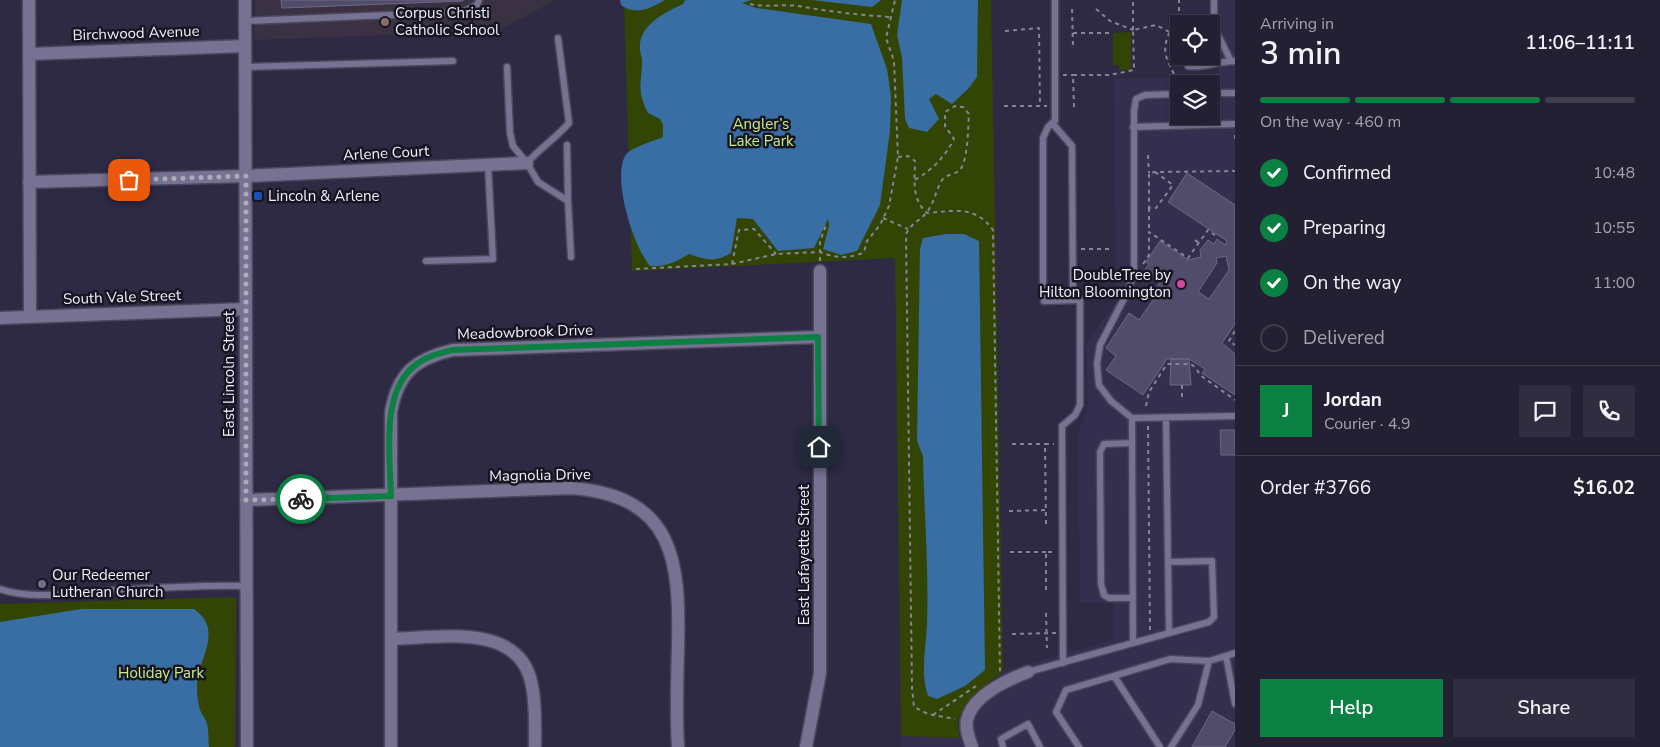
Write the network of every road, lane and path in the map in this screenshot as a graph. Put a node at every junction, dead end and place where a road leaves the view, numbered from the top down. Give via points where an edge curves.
1 (29, 0) edge
2 (245, 0) edge
3 (479, 0) edge
4 (894, 0) edge
5 (1055, 0) edge
6 (1133, 0) edge
7 (1179, 0) edge
8 (1214, 0) edge
9 (750, 4) dead end
10 (1072, 9) dead end
11 (1096, 9) dead end
12 (1213, 15) edge
13 (890, 17) junction
14 (245, 21) junction
15 (1133, 30) junction
16 (1005, 31) dead end
17 (1169, 32) junction
18 (1073, 33) junction
19 (1109, 33) dead end
20 (558, 38) dead end
21 (1220, 40) edge
22 (245, 46) junction
23 (1073, 47) dead end
24 (29, 54) junction
25 (1220, 60) edge
26 (454, 61) dead end
27 (1233, 61) edge
28 (1187, 65) edge
29 (1202, 65) edge
30 (245, 67) junction
31 (507, 67) dead end
32 (1174, 74) dead end
33 (1063, 75) dead end
34 (1073, 75) junction
35 (1220, 93) edge
36 (1235, 93) edge
37 (1170, 94) edge
38 (1004, 106) dead end
39 (1040, 106) junction
40 (1055, 106) junction
41 (1074, 107) dead end
42 (1052, 123) junction
43 (1235, 124) edge
44 (1134, 127) junction
45 (1235, 135) edge
46 (1235, 140) edge
47 (566, 145) dead end
48 (1148, 155) dead end
49 (898, 157) junction
50 (527, 163) junction
51 (488, 165) junction
52 (1235, 171) edge
53 (1155, 172) junction
54 (1149, 173) junction
55 (246, 176) junction
56 (915, 180) junction
57 (29, 182) junction
58 (568, 201) junction
59 (1149, 208) junction
60 (927, 213) junction
61 (883, 218) junction
62 (826, 225) dead end
63 (908, 230) junction
64 (1149, 232) junction
65 (1217, 237) dead end
66 (1080, 240) dead end
67 (1194, 240) dead end
68 (1199, 243) junction
69 (1113, 249) dead end
70 (820, 252) junction
71 (776, 254) junction
72 (571, 257) dead end
73 (426, 261) dead end
74 (732, 264) junction
75 (636, 269) dead end
76 (1134, 269) junction
77 (820, 270) joint
78 (1073, 300) junction
79 (245, 309) junction
80 (30, 317) junction
81 (0, 318) edge
82 (1235, 331) edge
83 (818, 337) junction
84 (1235, 345) edge
85 (1182, 385) dead end
86 (1182, 400) dead end
87 (1235, 400) edge
88 (1146, 406) dead end
89 (1235, 416) edge
90 (1132, 418) junction
91 (1166, 418) junction
92 (1148, 422) dead end
93 (1132, 443) junction
94 (1012, 444) dead end
95 (1045, 444) junction
96 (1062, 444) junction
97 (391, 496) junction
98 (246, 500) junction
99 (1010, 510) dead end
100 (1046, 510) junction
101 (1046, 524) dead end
102 (1010, 552) dead end
103 (1046, 552) junction
104 (1063, 552) junction
105 (1168, 562) junction
106 (246, 586) junction
107 (0, 589) edge
108 (1046, 590) dead end
109 (1133, 598) junction
110 (1046, 613) dead end
111 (1046, 633) junction
112 (1063, 633) junction
113 (1169, 633) junction
114 (1012, 634) dead end
115 (1150, 638) junction
116 (391, 639) junction
117 (1133, 643) junction
118 (1047, 648) dead end
119 (1235, 653) edge
120 (1226, 656) junction
121 (1209, 661) junction
122 (1063, 662) junction
123 (1028, 672) joint
124 (1114, 676) junction
125 (1004, 684) junction
126 (977, 685) dead end
127 (1235, 704) edge
128 (932, 715) junction
129 (967, 722) junction
130 (247, 747) edge
131 (391, 747) edge
132 (535, 747) edge
133 (678, 747) edge
134 (806, 747) edge
135 (972, 747) edge
136 (1003, 747) edge
137 (1040, 747) edge
138 (1078, 747) edge
139 (1160, 747) edge
140 (1170, 747) edge

1 - 24 street
2 - 14 street, East Lincoln Street
3 - 14 lane via 477,5 462,12
4 - 13 path via 895,7
5 - 40 lane
6 - 15 path
7 - 17 path via 1179,24 1173,24
8 - 12 lane
9 - 13 path via 762,7 771,4 804,6 816,11
10 - 18 path
11 - 15 path via 1110,21
13 - 49 path via 886,38 894,60
14 - 22 street, East Lincoln Street
15 - 17 path via 1156,25
15 - 34 path via 1134,70 1109,75
16 - 39 path via 1039,28
17 - 32 path via 1165,41 1165,58
18 - 19 path
18 - 23 path
20 - 50 lane via 569,123 557,138 537,151
21 - 27 lane
22 - 24 street, Birchwood Avenue
22 - 30 street, East Lincoln Street
24 - 57 street
25 - 27 lane
26 - 30 lane
28 - 29 lane
30 - 55 street, East Lincoln Street
31 - 50 lane via 510,133 513,146
33 - 34 path
34 - 41 path
35 - 36 lane
37 - 44 lane via 1145,95 1136,99
38 - 39 path
39 - 40 path
40 - 42 lane via 1055,121
42 - 78 lane via 1072,146
42 - 78 lane via 1043,138 1044,300
43 - 44 lane
44 - 76 lane
45 - 46 path
47 - 58 lane
48 - 54 path
49 - 56 path via 908,156 915,161
49 - 61 path via 889,206
50 - 51 street, Arlene Court
50 - 58 lane via 538,182
51 - 55 street, Arlene Court
51 - 73 lane via 493,259
52 - 53 path
53 - 54 path
53 - 59 path via 1173,185 1156,208
54 - 59 path
55 - 57 street, Arlene Court
55 - 79 street, East Lincoln Street
56 - 60 path via 914,191 921,208
56 - 60 path via 946,155 954,139 944,126 945,112 955,106 963,107 969,114 966,160 959,171 942,180
57 - 80 street
58 - 72 lane
59 - 64 path
60 - 63 path
60 - 125 path via 957,210 975,213 993,230 999,670
61 - 63 path
61 - 70 path via 867,241 864,252 855,257 828,256
62 - 70 path via 820,240
63 - 128 path via 912,688 914,707
64 - 68 path via 1188,258
64 - 76 path via 1149,255 1141,267
65 - 68 path via 1208,230
66 - 69 path via 1080,250
67 - 68 path
70 - 71 path
70 - 77 path
71 - 74 path
71 - 74 path via 754,229 738,230
74 - 75 path
76 - 90 lane via 1129,289 1100,344 1097,364 1099,385 1111,402
77 - 83 street, East Lafayette Street
78 - 96 lane via 1080,300 1080,404 1075,415 1062,426
79 - 80 street, South Vale Street
79 - 98 street, East Lincoln Street
80 - 81 street, South Vale Street
82 - 84 path via 1228,341
83 - 97 street, Meadowbrook Drive via 453,350 429,357 404,376 395,392 391,412
83 - 134 street, East Lafayette Street via 820,673
85 - 86 path
87 - 88 path via 1200,375 1191,364 1167,364 1149,392
89 - 91 lane
90 - 91 lane
90 - 93 lane
91 - 105 lane
92 - 115 path
93 - 109 lane
93 - 109 lane via 1104,444 1100,452 1101,584 1104,595 1109,598
94 - 95 path
95 - 96 path
95 - 100 path
96 - 104 lane
97 - 98 street, Magnolia Drive
97 - 116 street, Meadowbrook Drive
97 - 133 street, Magnolia Drive via 571,488 598,490 623,498 645,513 665,538 675,567
98 - 106 street, East Lincoln Street
99 - 100 path
100 - 101 path
102 - 103 path
103 - 104 path
103 - 108 path
104 - 112 lane
105 - 113 lane
105 - 113 lane via 1212,561 1214,617 1209,622
106 - 107 lane via 202,585 63,594 14,594
106 - 130 street, East Lincoln Street
109 - 117 lane
110 - 111 path
111 - 112 path
111 - 114 path
111 - 118 path
112 - 122 lane
113 - 115 lane
115 - 117 lane
116 - 131 street, Meadowbrook Drive
116 - 132 street via 478,637 498,642 514,652 528,671 532,685
117 - 122 lane
119 - 120 lane
120 - 121 lane
120 - 127 lane
121 - 124 lane via 1170,659
121 - 140 lane via 1198,705
122 - 123 lane
123 - 125 street
124 - 138 lane via 1066,690 1056,712
124 - 139 lane
125 - 129 street via 974,706
126 - 128 path
128 - 129 path
129 - 135 street
136 - 137 lane via 1001,740 1028,724

